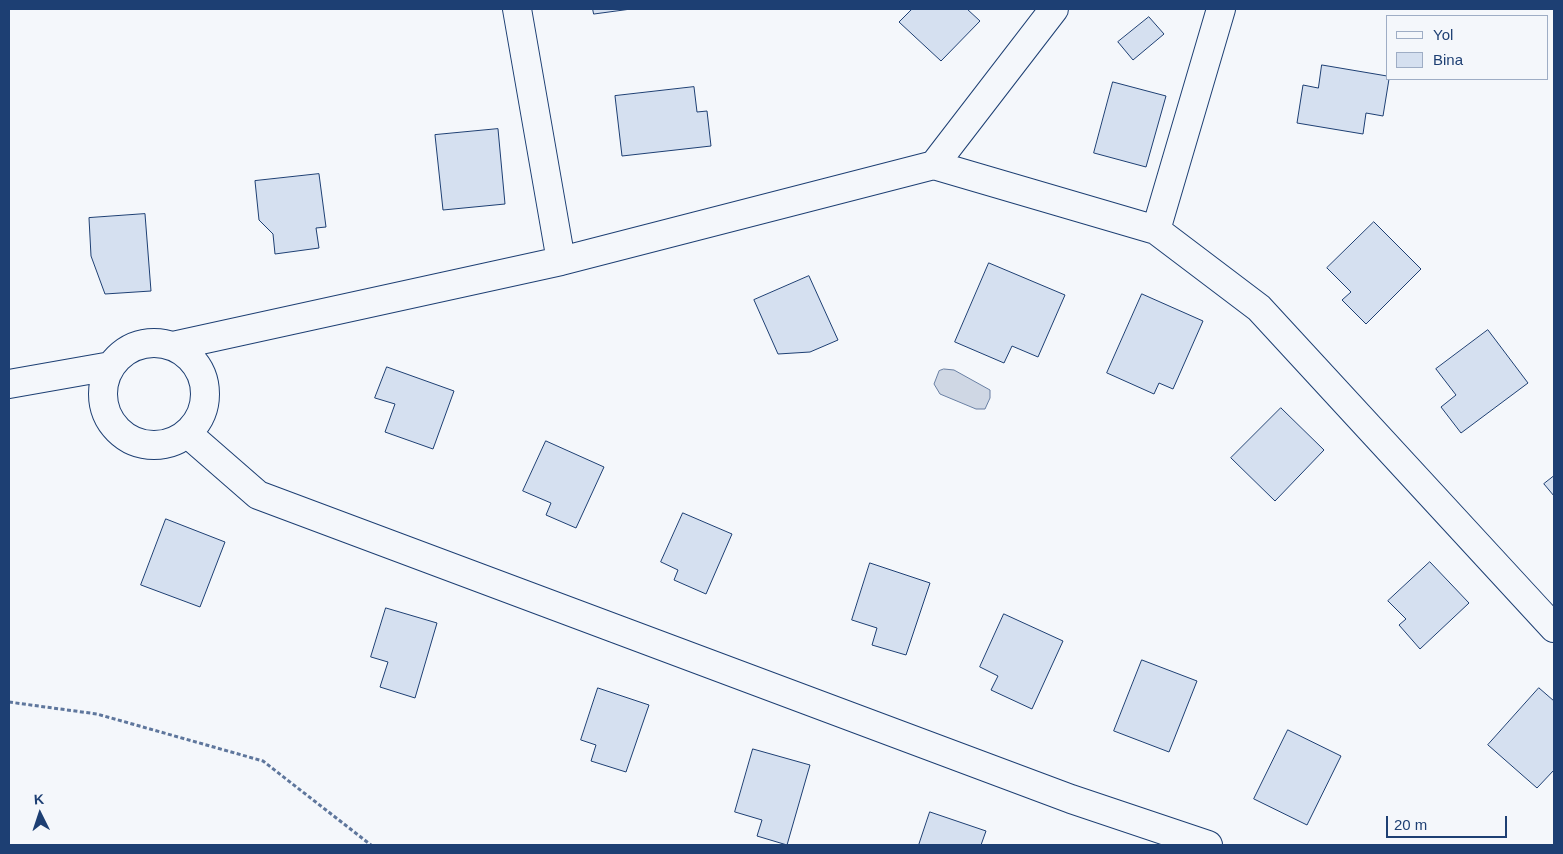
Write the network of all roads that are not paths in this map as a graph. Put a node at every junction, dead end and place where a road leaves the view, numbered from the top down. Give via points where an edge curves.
1 (517, 9) edge
2 (1054, 9) edge
3 (1221, 9) edge
4 (934, 165) junction
5 (1156, 230) junction
6 (561, 261) junction
7 (173, 346) junction
8 (111, 366) junction
9 (9, 384) edge
10 (188, 434) junction
11 (1554, 628) edge
12 (1208, 845) edge

1 - 6 street
2 - 4 street
3 - 5 street
4 - 5 street
4 - 6 street
5 - 11 street via 1259,308
6 - 7 street
7 - 8 street via 155,343 138,346 123,353
7 - 10 street via 199,369 204,385 205,404 199,420
8 - 9 street
8 - 10 street via 104,381 102,397 114,427 126,438 158,446
10 - 12 street via 258,496 1071,799

